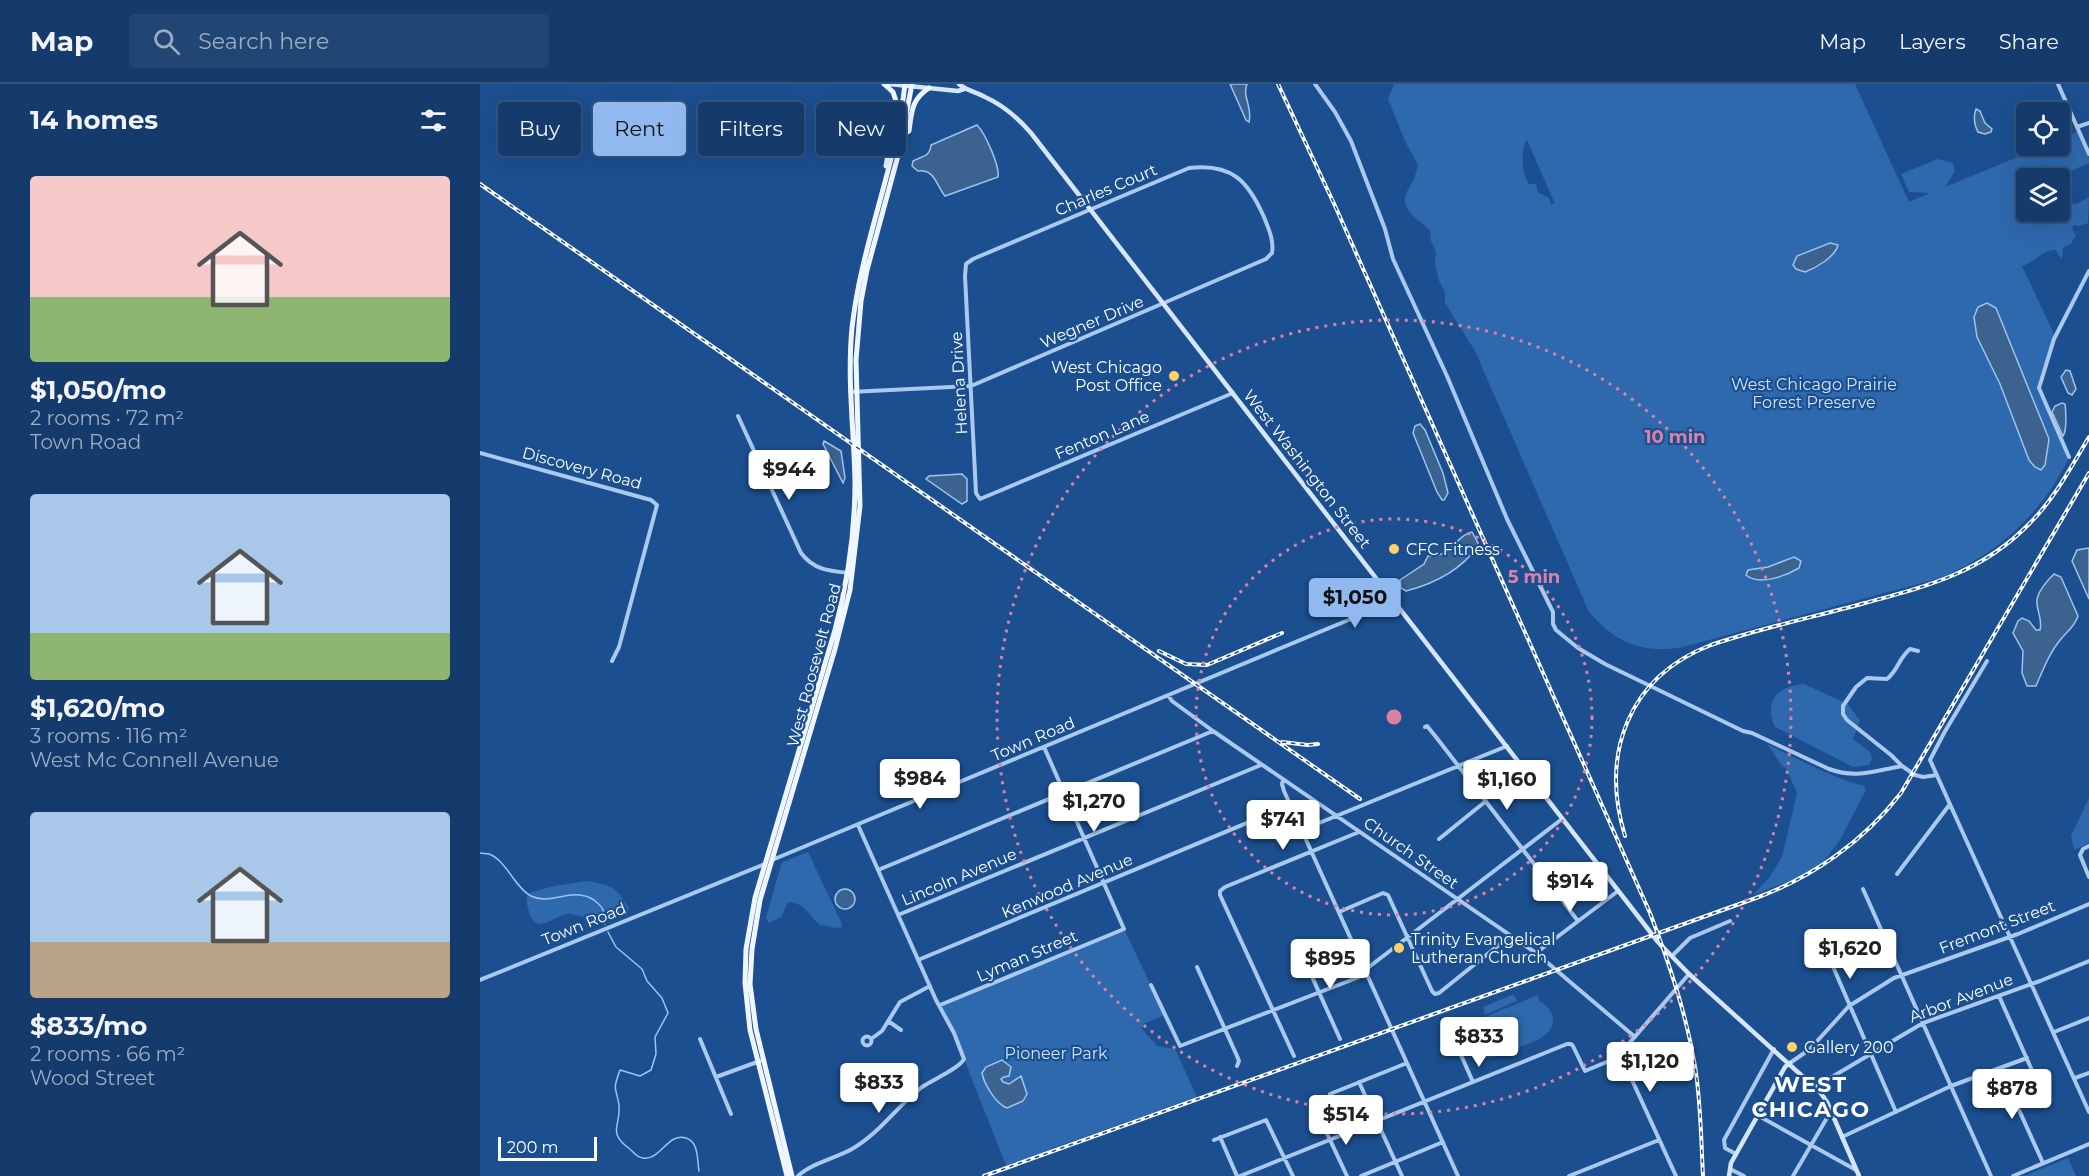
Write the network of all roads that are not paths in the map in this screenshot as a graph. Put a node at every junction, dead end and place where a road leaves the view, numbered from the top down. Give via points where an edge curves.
1 (884, 84) edge
2 (889, 84) edge
3 (959, 84) edge
4 (1315, 84) edge
5 (2058, 84) edge
6 (908, 85) edge
7 (929, 88) junction
8 (964, 89) junction
9 (906, 105) edge
10 (2089, 123) edge
11 (2077, 128) junction
12 (906, 132) edge
13 (2089, 154) edge
14 (897, 156) edge
15 (887, 173) junction
16 (1254, 194) joint
17 (1091, 210) junction
18 (966, 264) joint
19 (2089, 271) edge
20 (1164, 305) junction
21 (971, 386) junction
22 (853, 392) junction
23 (1233, 393) junction
24 (738, 416) dead end
25 (480, 453) edge
26 (2069, 458) dead end
27 (980, 499) joint
28 (850, 573) junction
29 (1394, 601) junction
30 (1918, 651) dead end
31 (612, 661) dead end
32 (1987, 661) dead end
33 (1168, 695) junction
34 (1425, 727) dead end
35 (1213, 731) junction
36 (1507, 746) junction
37 (1044, 747) junction
38 (1261, 764) junction
39 (1459, 766) junction
40 (1902, 766) junction
41 (1937, 775) junction
42 (1283, 779) junction
43 (1064, 793) junction
44 (1486, 801) junction
45 (1950, 804) junction
46 (1290, 805) junction
47 (1337, 816) junction
48 (1563, 819) junction
49 (858, 825) junction
50 (1302, 830) junction
51 (1360, 832) junction
52 (1084, 838) junction
53 (1439, 838) dead end
54 (2089, 846) edge
55 (1523, 849) junction
56 (1311, 852) junction
57 (772, 861) junction
58 (765, 864) junction
59 (878, 870) junction
60 (1897, 874) dead end
61 (2089, 877) edge
62 (1104, 883) junction
63 (1863, 889) dead end
64 (1618, 891) junction
65 (1458, 900) junction
66 (2089, 904) edge
67 (1339, 912) junction
68 (898, 915) junction
69 (1578, 921) junction
70 (1730, 921) dead end
71 (1510, 936) junction
72 (2011, 936) junction
73 (1408, 938) junction
74 (1300, 950) dead end
75 (1536, 953) junction
76 (1672, 956) junction
77 (918, 960) junction
78 (2089, 961) edge
79 (1831, 962) dead end
80 (1197, 967) dead end
81 (1366, 972) junction
82 (1689, 974) junction
83 (1902, 975) junction
84 (480, 980) edge
85 (2033, 984) junction
86 (1151, 985) dead end
87 (930, 986) junction
88 (1320, 993) junction
89 (1999, 996) junction
90 (940, 1005) junction
91 (1850, 1006) junction
92 (1273, 1011) junction
93 (2089, 1018) edge
94 (888, 1021) junction
95 (1923, 1023) junction
96 (1448, 1026) dead end
97 (1226, 1029) junction
98 (901, 1030) dead end
99 (2054, 1032) junction
100 (1635, 1037) junction
101 (700, 1039) dead end
102 (871, 1039) dead end
103 (1341, 1039) dead end
104 (1774, 1049) junction
105 (1871, 1054) junction
106 (1293, 1056) dead end
107 (1621, 1056) junction
108 (2027, 1058) junction
109 (760, 1061) junction
110 (1407, 1063) junction
111 (1790, 1063) junction
112 (1237, 1066) dead end
113 (2000, 1068) junction
114 (2089, 1073) edge
115 (716, 1077) junction
116 (2075, 1078) junction
117 (1359, 1082) junction
118 (1473, 1082) junction
119 (1951, 1086) junction
120 (1815, 1087) junction
121 (1330, 1094) dead end
122 (1424, 1101) junction
123 (2046, 1102) dead end
124 (1831, 1112) junction
125 (1896, 1112) junction
126 (2089, 1112) edge
127 (731, 1114) dead end
128 (1757, 1115) junction
129 (1377, 1121) junction
130 (1323, 1125) dead end
131 (1220, 1137) junction
132 (1842, 1137) junction
133 (1331, 1139) junction
134 (1214, 1140) dead end
135 (1659, 1140) junction
136 (1443, 1142) junction
137 (1810, 1144) junction
138 (2089, 1144) edge
139 (1736, 1154) junction
140 (1285, 1158) junction
141 (1396, 1162) junction
142 (2043, 1163) junction
143 (790, 1168) junction
144 (1730, 1168) junction
145 (1858, 1173) edge
146 (799, 1175) edge
147 (787, 1176) edge
148 (792, 1176) edge
149 (1239, 1176) edge
150 (1293, 1176) edge
151 (1347, 1176) edge
152 (1361, 1176) edge
153 (1402, 1176) edge
154 (1458, 1176) edge
155 (1569, 1176) edge
156 (1676, 1176) edge
157 (1729, 1176) edge
158 (1744, 1176) edge
159 (1793, 1176) edge
160 (1991, 1176) edge
161 (2013, 1176) edge

1 - 15 main road via 893,92 897,104
2 - 6 main road, West Washington Street
3 - 8 main road, West Washington Street
4 - 40 street via 1351,141 1393,259 1511,529 1553,612 1556,630 1617,671 1828,769 1856,775
5 - 11 street
6 - 7 main road, West Washington Street
6 - 9 main road, West Roosevelt Road
6 - 15 main road, West Roosevelt Road
7 - 8 main road, West Washington Street
7 - 12 main road via 914,102
8 - 17 main road, West Washington Street via 985,96 1017,118
10 - 11 street
11 - 13 street
14 - 22 main road, West Roosevelt Road via 863,291
15 - 22 main road, West Roosevelt Road via 855,304 850,357
16 - 17 street, Charles Court via 1237,178 1205,166 1190,168
16 - 20 street, Wegner Drive via 1272,236 1272,253 1266,260
17 - 18 street, Charles Court
17 - 20 main road, West Washington Street
18 - 21 street, Helena Drive
19 - 26 street via 2054,339 2039,391
20 - 21 street, Wegner Drive
20 - 23 main road, West Washington Street
21 - 22 street, Wegner Drive
21 - 27 street, Helena Drive via 976,493
22 - 28 main road, West Roosevelt Road via 855,493
23 - 27 street, Fenton Lane
23 - 29 main road, West Washington Street
24 - 28 street via 801,553 819,569
25 - 31 street, Discovery Road via 651,500 657,505
28 - 57 main road, West Roosevelt Road via 836,649
28 - 58 main road, West Roosevelt Road
29 - 33 street, Town Road
29 - 36 main road, West Washington Street
30 - 40 street via 1910,649 1902,655 1896,671 1887,679 1867,678 1843,706 1847,720
32 - 41 street via 1930,760
33 - 35 street, Church Street
33 - 37 street, Town Road
34 - 39 street
35 - 38 street, Church Street
35 - 43 street
36 - 39 street
36 - 48 main road, West Washington Street
37 - 43 street
37 - 49 street, Town Road
38 - 42 street, Church Street
38 - 52 street, Lincoln Avenue
39 - 44 street
39 - 47 street
40 - 41 street via 1919,777
41 - 45 street
42 - 46 street
42 - 47 street, Church Street
43 - 52 street
43 - 59 street
44 - 53 street
44 - 55 street
45 - 60 street
45 - 72 street
46 - 50 street
46 - 62 street, Kenwood Avenue
47 - 50 street
47 - 51 street, Church Street
48 - 55 street
48 - 64 main road, West Washington Street
49 - 57 street, Town Road
49 - 59 street
50 - 56 street
51 - 56 street
51 - 65 street, Church Street
52 - 62 street
52 - 68 street, Lincoln Avenue
54 - 61 street via 2080,857
55 - 65 street
55 - 69 street
56 - 67 street
56 - 92 street via 1220,891
57 - 58 street, Town Road
57 - 109 main road, West Roosevelt Road via 755,921 751,961
58 - 84 street, Town Road
58 - 109 main road, West Roosevelt Road via 745,962 747,1012
59 - 68 street
62 - 77 street, Kenwood Avenue
62 - 90 street, Lyman Street via 1124,929
63 - 83 street
64 - 69 street
64 - 76 main road, West Washington Street
65 - 71 street, Church Street
65 - 73 street
66 - 72 street, Fremont Street
67 - 73 street via 1387,894
67 - 81 street
68 - 77 street
69 - 75 street
70 - 76 street via 1690,938
71 - 73 street via 1435,994
71 - 75 street, Church Street
72 - 83 street, Fremont Street
72 - 85 street
73 - 81 street
74 - 88 street
75 - 100 street, Church Street
76 - 82 main road, West Washington Street
77 - 87 street
78 - 85 street, Arbor Avenue
79 - 91 street
80 - 97 street
81 - 88 street
81 - 110 street
82 - 100 street
82 - 104 main road, West Washington Street
83 - 91 street, Fremont Street
83 - 95 street
85 - 89 street, Arbor Avenue
85 - 99 street
86 - 97 street via 1180,1046
87 - 90 street
87 - 94 street via 904,999
88 - 92 street
88 - 103 street
89 - 95 street, Arbor Avenue
89 - 108 street
90 - 146 street via 964,1054 964,1062 921,1088 857,1146
91 - 105 street
91 - 111 street, Fremont Street via 1810,1049
92 - 97 street
92 - 106 street
93 - 99 street
94 - 98 street
94 - 102 street
95 - 105 street, Arbor Avenue
95 - 119 street
96 - 118 street
97 - 112 street via 1239,1061
99 - 116 street
100 - 107 street
101 - 115 street
104 - 111 main road, West Washington Street
104 - 139 street via 1724,1140 1725,1148
105 - 120 street, Arbor Avenue
105 - 125 street
107 - 118 street via 1585,1071 1569,1044
107 - 135 street
108 - 113 street
108 - 123 street
109 - 115 street
109 - 143 main road, West Roosevelt Road
109 - 147 main road, West Roosevelt Road
110 - 117 street
110 - 122 street
111 - 120 main road, West Washington Street
111 - 128 main road
113 - 119 street
113 - 142 street
114 - 116 street
115 - 127 street
116 - 126 street
117 - 121 street
117 - 129 street
118 - 122 street
119 - 125 street
119 - 160 street
120 - 124 main road, West Washington Street
122 - 129 street
122 - 136 street
124 - 132 main road, West Washington Street
124 - 137 street
125 - 132 street
128 - 137 street
128 - 139 main road
129 - 133 street
129 - 141 street
130 - 133 street
131 - 134 street
131 - 140 street via 1266,1120
131 - 149 street
132 - 145 main road, West Washington Street
133 - 140 street
133 - 151 street
135 - 155 street
135 - 156 street
136 - 141 street
136 - 154 street
137 - 145 street
137 - 159 street
138 - 142 street
139 - 144 main road
140 - 149 street
140 - 150 street
141 - 152 street
141 - 153 street
142 - 161 street
143 - 146 street
143 - 148 main road, West Roosevelt Road
144 - 157 main road
144 - 158 street

